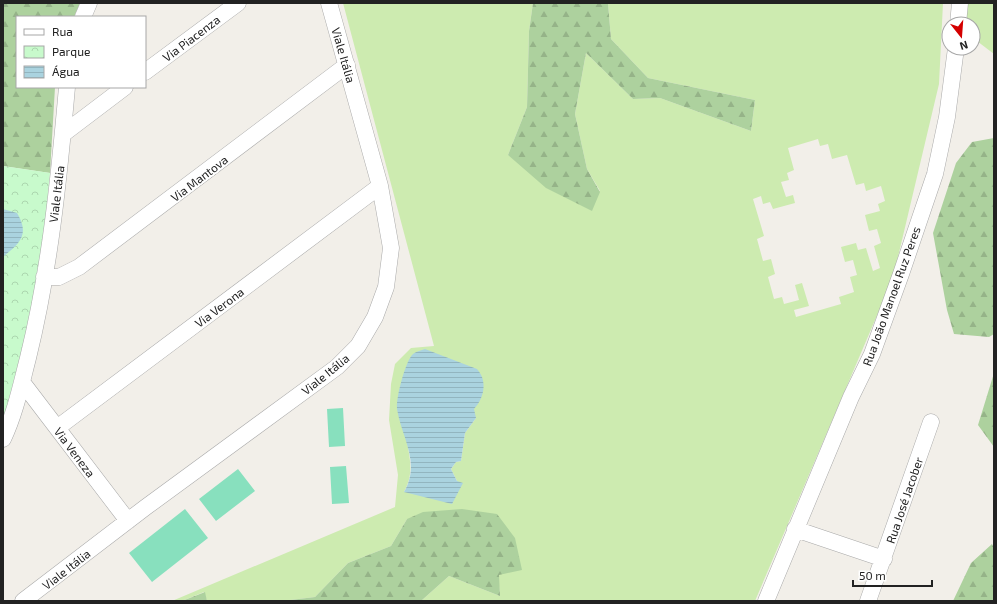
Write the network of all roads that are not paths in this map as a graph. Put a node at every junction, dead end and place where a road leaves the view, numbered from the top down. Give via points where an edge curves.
1 (89, 3) edge
2 (238, 3) edge
3 (329, 3) edge
4 (960, 3) edge
5 (83, 16) edge
6 (959, 16) edge
7 (955, 56) edge
8 (347, 65) junction
9 (146, 71) edge
10 (67, 88) edge
11 (124, 88) edge
12 (63, 134) junction
13 (380, 186) junction
14 (44, 277) junction
15 (22, 382) junction
16 (931, 422) dead end
17 (57, 428) junction
18 (3, 439) edge
19 (128, 521) junction
20 (795, 529) junction
21 (884, 559) junction
22 (23, 601) edge
23 (766, 601) edge
24 (868, 601) edge

1 - 5 street
2 - 9 street, Via Piacenza
3 - 8 street, Viale Itália
4 - 6 street
7 - 20 street, Rua João Manoel Ruz Peres via 947,117 935,174 872,354
8 - 13 street, Viale Itália
8 - 14 street, Via Mantova via 79,267 59,278
10 - 12 street, Viale Itália
11 - 12 street
12 - 14 street, Viale Itália
13 - 17 street, Via Verona
13 - 19 street, Viale Itália via 391,248 386,287 376,317 358,346 337,367
14 - 15 street, Viale Itália via 35,330
15 - 17 street, Via Veneza
15 - 18 street, Viale Itália
16 - 21 street, Rua José Jacober
17 - 19 street, Via Veneza
19 - 22 street, Viale Itália
20 - 21 street
20 - 23 street, Rua João Manoel Ruz Peres
21 - 24 street, Rua José Jacober

